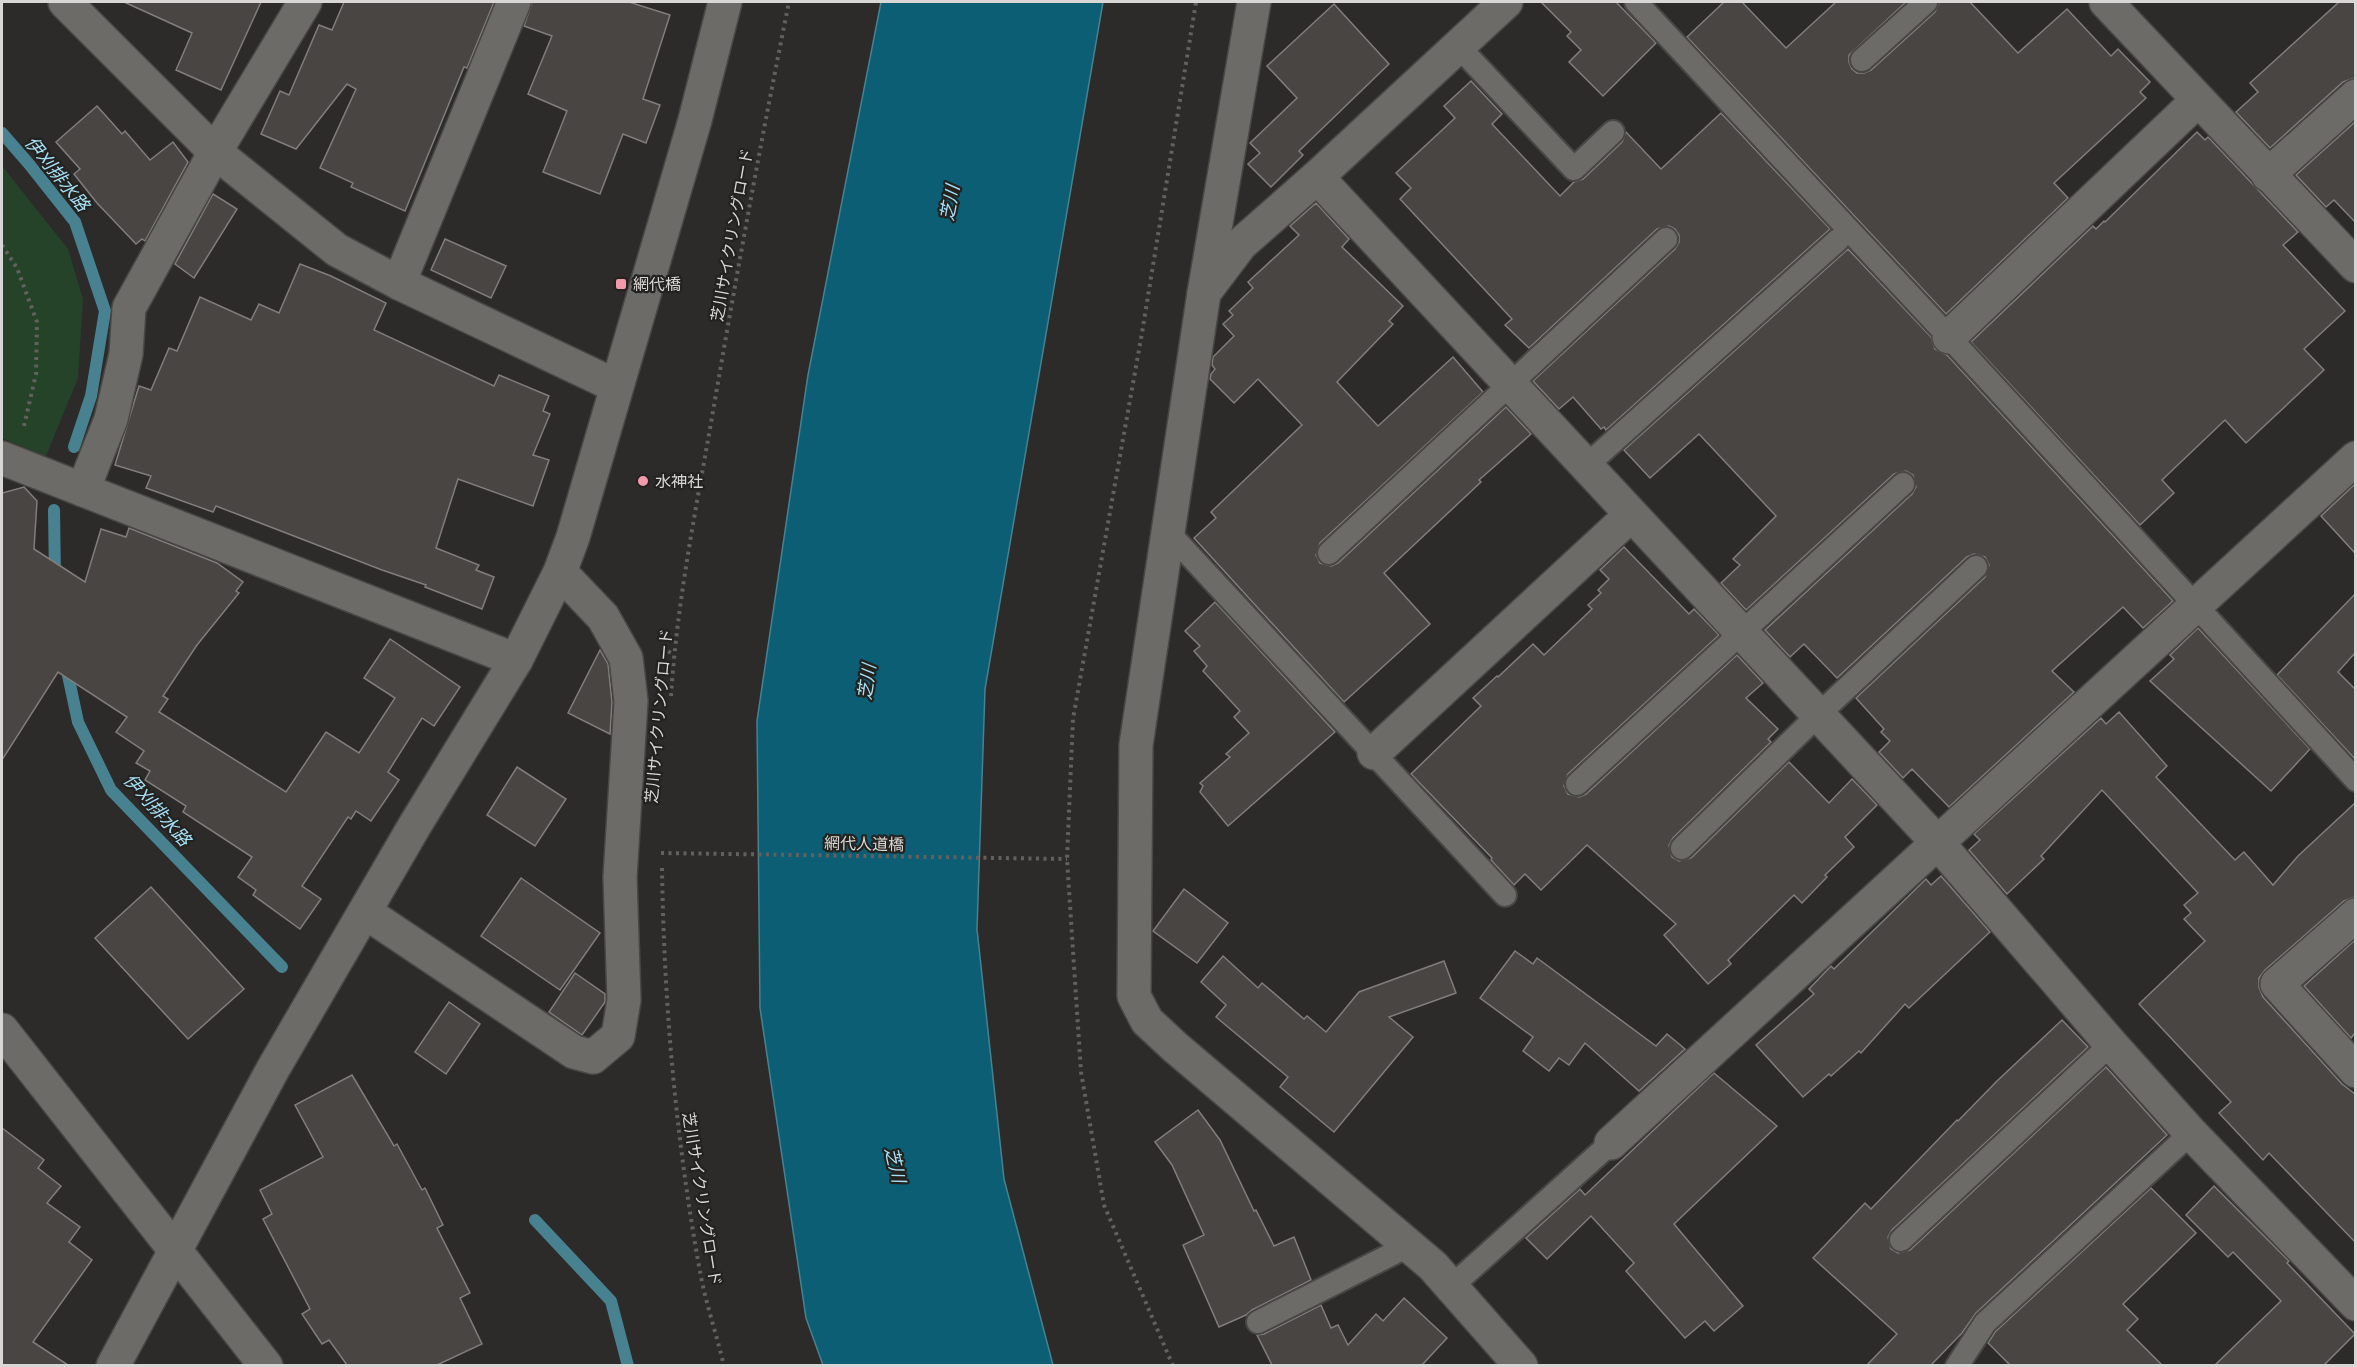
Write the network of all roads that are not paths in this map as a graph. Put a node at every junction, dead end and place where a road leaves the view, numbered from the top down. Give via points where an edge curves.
1 (65, 2) edge
2 (305, 2) edge
3 (514, 2) edge
4 (725, 2) edge
5 (1254, 2) edge
6 (1506, 2) edge
7 (1636, 2) edge
8 (1926, 2) edge
9 (2106, 2) edge
10 (1458, 46) junction
11 (1862, 60) dead end
12 (2355, 96) edge
13 (2198, 100) junction
14 (1613, 132) dead end
15 (215, 152) junction
16 (2268, 175) junction
17 (1317, 177) junction
18 (1666, 239) dead end
19 (1838, 240) dead end
20 (2355, 266) edge
21 (399, 284) junction
22 (1204, 293) junction
23 (1949, 337) junction
24 (616, 386) junction
25 (1510, 386) junction
26 (2355, 458) edge
27 (4, 464) edge
28 (1586, 466) junction
29 (1904, 484) dead end
30 (83, 490) junction
31 (1631, 515) junction
32 (1168, 533) junction
33 (1329, 554) dead end
34 (1976, 567) dead end
35 (560, 572) junction
36 (2194, 606) junction
37 (1742, 633) junction
38 (516, 660) junction
39 (1818, 715) junction
40 (1374, 753) junction
41 (2355, 780) edge
42 (1577, 784) dead end
43 (1938, 842) junction
44 (1682, 848) dead end
45 (1505, 895) dead end
46 (365, 912) junction
47 (2355, 915) edge
48 (2, 1030) edge
49 (2111, 1044) junction
50 (2355, 1071) edge
51 (2191, 1133) junction
52 (1611, 1143) joint
53 (1901, 1240) dead end
54 (1410, 1245) junction
55 (176, 1250) junction
56 (1452, 1286) junction
57 (2355, 1304) edge
58 (1258, 1322) dead end
59 (113, 1365) edge
60 (266, 1365) edge
61 (1521, 1365) edge
62 (1957, 1365) edge

1 - 15 street
2 - 15 street
3 - 21 street
4 - 24 street via 695,120
5 - 22 street
6 - 10 street
7 - 23 lane
8 - 11 lane
9 - 13 street
10 - 14 lane via 1574,168
10 - 17 street
12 - 16 street
13 - 16 street
13 - 23 street
15 - 21 street via 337,250
15 - 30 street via 129,308 126,354 111,419
16 - 20 street
17 - 22 street via 1241,244
17 - 25 street
18 - 25 lane
19 - 28 lane
21 - 24 street
22 - 32 street
23 - 36 lane
24 - 35 street
25 - 28 street
25 - 33 lane
26 - 36 street
27 - 30 street
28 - 31 street
29 - 37 lane
30 - 38 street
31 - 37 street
31 - 40 street
32 - 40 lane
32 - 54 street via 1136,746 1134,996 1147,1021 1175,1047
34 - 39 lane
35 - 38 street
35 - 46 street via 603,617 626,658 631,701 620,877 624,1000 618,1036 593,1057 574,1052
36 - 41 lane
36 - 43 street
37 - 39 street
37 - 42 lane
38 - 46 street
39 - 43 street
39 - 44 lane
40 - 45 lane
43 - 49 street
43 - 52 street
46 - 55 street via 273,1069
47 - 50 street via 2277,984
48 - 55 street
49 - 51 street
49 - 53 lane
51 - 57 street
51 - 62 lane via 1985,1323
52 - 56 lane
54 - 56 street
54 - 58 lane
55 - 59 street
55 - 60 street
56 - 61 street

